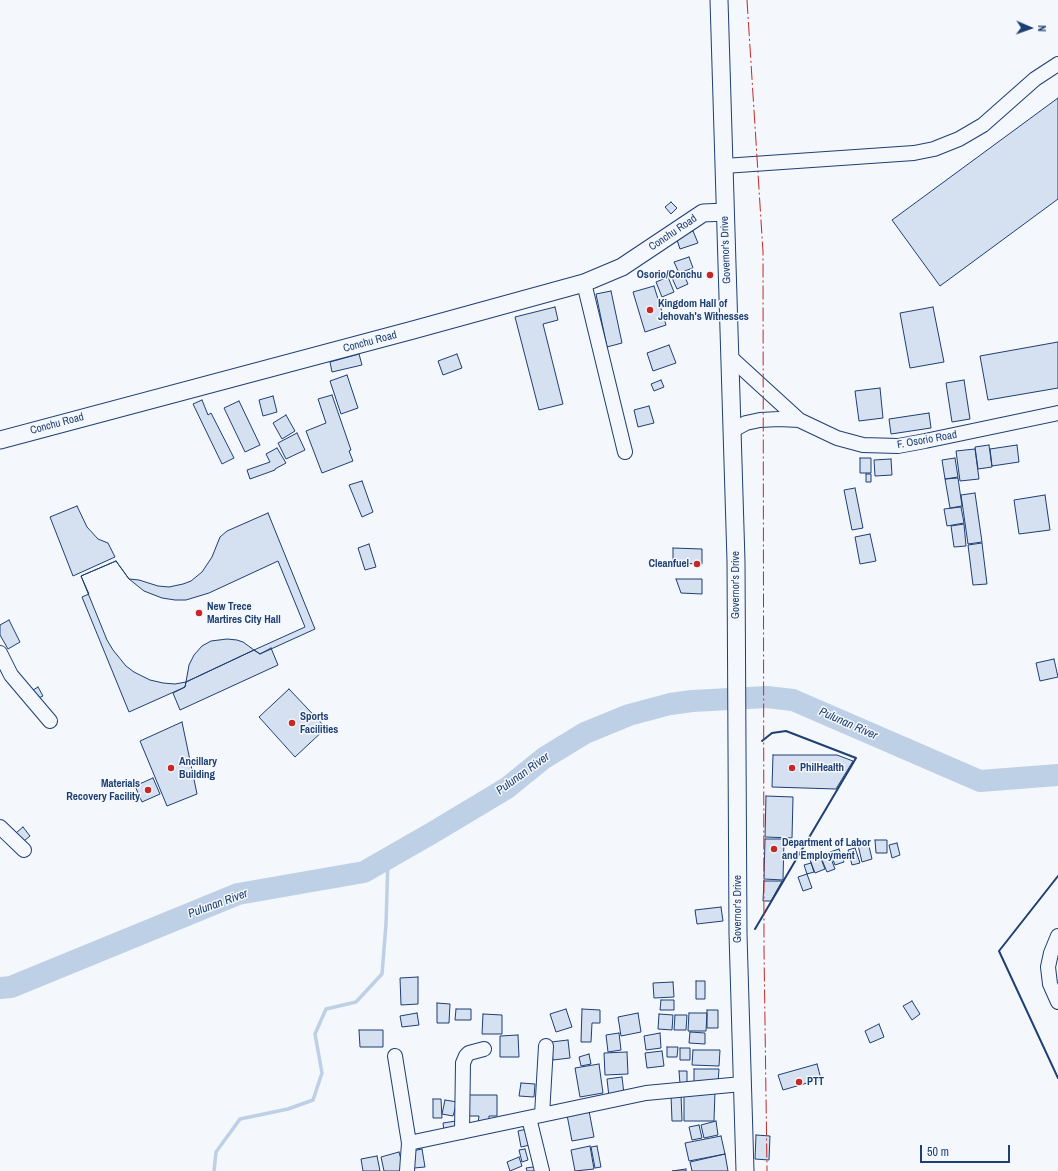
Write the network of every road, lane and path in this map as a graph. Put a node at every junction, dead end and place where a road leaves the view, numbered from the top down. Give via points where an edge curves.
1 (719, 0) edge
2 (1058, 64) edge
3 (724, 166) junction
4 (725, 212) junction
5 (584, 283) junction
6 (730, 358) junction
7 (1058, 413) edge
8 (799, 420) junction
9 (732, 430) junction
10 (0, 440) edge
11 (625, 452) dead end
12 (0, 653) edge
13 (50, 721) dead end
14 (0, 827) edge
15 (24, 850) dead end
16 (1058, 936) edge
17 (1050, 954) edge
18 (1058, 1002) edge
19 (546, 1046) dead end
20 (484, 1049) dead end
21 (395, 1056) dead end
22 (742, 1084) junction
23 (535, 1116) junction
24 (462, 1132) junction
25 (409, 1143) junction
26 (407, 1171) edge
27 (542, 1171) edge
28 (745, 1171) edge

1 - 3 main road, Governor's Drive
2 - 3 street via 1035,79 983,125 959,139 934,149 914,153
3 - 4 main road, Governor's Drive
4 - 5 main road, Conchu Road via 703,213 622,266
4 - 6 main road, Governor's Drive
5 - 10 main road, Conchu Road
5 - 11 street
6 - 8 street, F. Osorio Road
6 - 9 main road, Governor's Drive
7 - 8 street, F. Osorio Road via 898,446 851,443
8 - 9 street, F. Osorio Road via 760,420
9 - 22 main road, Governor's Drive
12 - 13 street via 11,675
14 - 15 street
16 - 17 street
17 - 18 street via 1049,975
19 - 23 street
20 - 24 street via 469,1053 463,1063
21 - 25 street
22 - 23 street via 646,1093
22 - 28 main road, Governor's Drive
23 - 24 street
23 - 27 street
24 - 25 street
25 - 26 street

